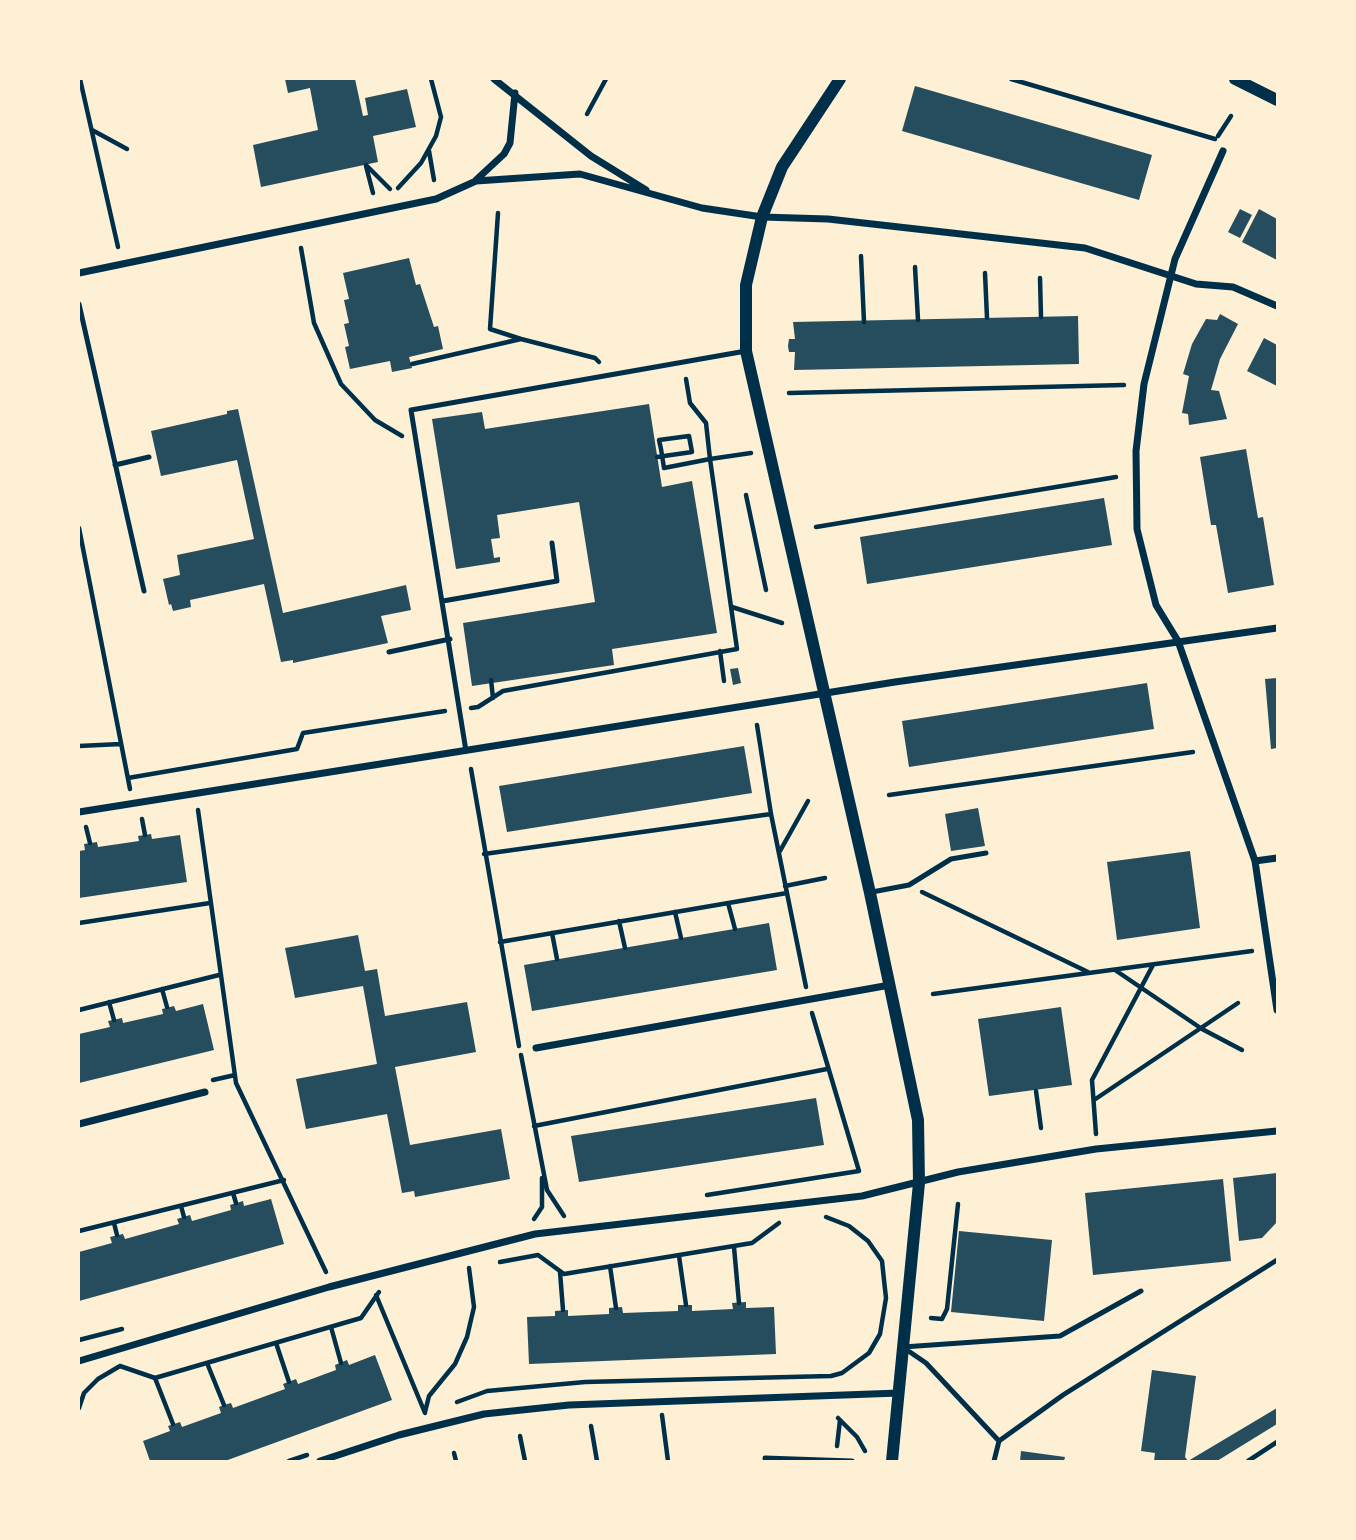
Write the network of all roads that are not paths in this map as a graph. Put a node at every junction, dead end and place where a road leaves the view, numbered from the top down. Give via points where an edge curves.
1 (494, 79) edge
2 (840, 79) edge
3 (1235, 79) edge
4 (515, 93) junction
5 (1277, 100) edge
6 (1223, 151) dead end
7 (476, 181) junction
8 (655, 195) junction
9 (762, 217) junction
10 (79, 273) edge
11 (1171, 275) junction
12 (79, 304) edge
13 (1277, 306) edge
14 (746, 351) junction
15 (149, 457) dead end
16 (115, 465) junction
17 (552, 543) dead end
18 (144, 591) dead end
19 (443, 601) junction
20 (1277, 628) edge
21 (450, 639) junction
22 (1178, 641) junction
23 (389, 652) dead end
24 (824, 694) junction
25 (466, 751) junction
26 (79, 812) edge
27 (986, 853) dead end
28 (1277, 858) edge
29 (1255, 861) junction
30 (870, 892) junction
31 (891, 985) junction
32 (1277, 1010) edge
33 (536, 1048) dead end
34 (205, 1091) dead end
35 (79, 1124) edge
36 (1277, 1131) edge
37 (919, 1183) junction
38 (1277, 1260) edge
39 (1142, 1291) dead end
40 (903, 1348) junction
41 (79, 1361) edge
42 (899, 1393) junction
43 (999, 1441) junction
44 (765, 1458) dead end
45 (320, 1461) edge
46 (835, 1461) edge
47 (852, 1461) edge
48 (892, 1461) edge
49 (994, 1461) edge

1 - 4 street
2 - 9 street via 782,167
3 - 5 street
4 - 7 street via 510,143
4 - 8 street via 591,156
6 - 11 street
7 - 8 street via 580,174
7 - 10 street via 436,199
8 - 9 street
9 - 11 street via 828,219 1086,248
9 - 14 street via 746,285
11 - 13 street via 1196,284 1233,287
11 - 22 street via 1144,384 1136,501 1137,529 1156,606
12 - 16 lane
14 - 19 lane via 411,410
14 - 24 street
15 - 16 lane
16 - 18 lane
17 - 19 lane via 557,581
19 - 21 lane
20 - 22 street
21 - 23 lane
21 - 25 lane
22 - 24 street
22 - 29 street
24 - 25 street
24 - 30 street
25 - 26 street
27 - 30 lane via 951,859 909,886
28 - 29 street
29 - 32 street
30 - 31 street
31 - 33 street
31 - 37 street via 918,1120
34 - 35 street
36 - 37 street via 1096,1149
37 - 40 street
37 - 41 street via 862,1196 534,1234 329,1287
38 - 43 lane via 1063,1395
39 - 40 lane via 1060,1336
40 - 42 street
40 - 43 lane via 926,1363
42 - 45 street via 598,1403 484,1415 399,1435
42 - 48 street
43 - 49 lane
44 - 46 lane
46 - 47 lane

